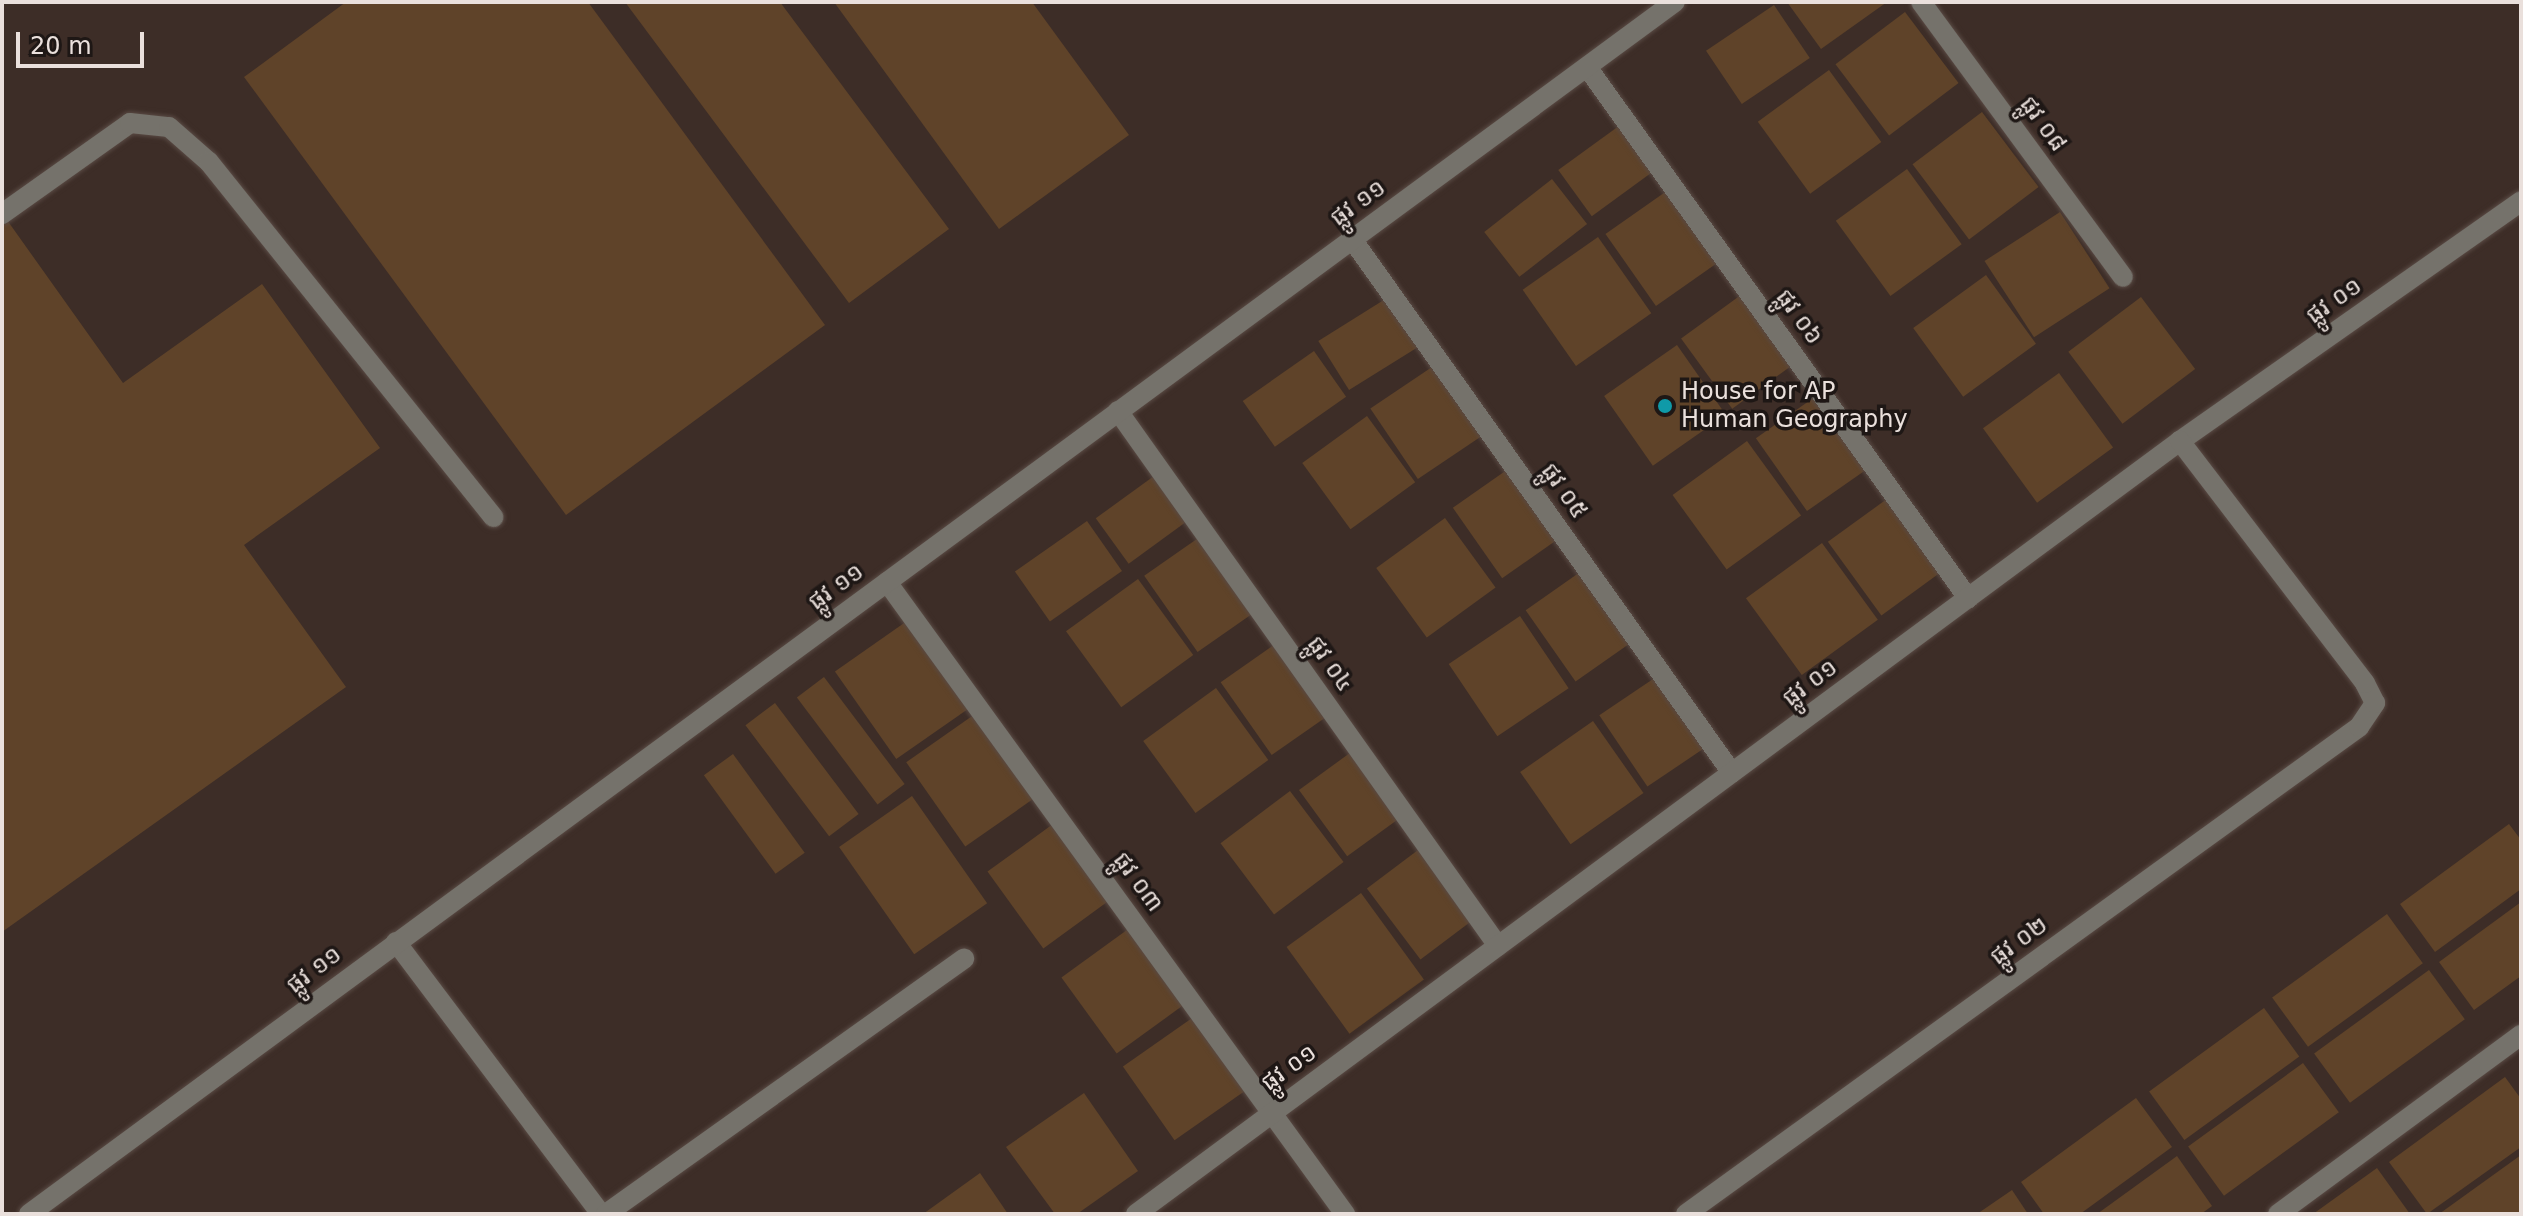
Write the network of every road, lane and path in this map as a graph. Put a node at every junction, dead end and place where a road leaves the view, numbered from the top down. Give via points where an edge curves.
1 (1675, 2) edge
2 (1921, 2) edge
3 (1587, 67) junction
4 (2521, 201) edge
5 (2, 214) edge
6 (1352, 239) junction
7 (2123, 277) dead end
8 (1118, 411) junction
9 (2180, 441) junction
10 (493, 517) dead end
11 (887, 582) junction
12 (1968, 598) junction
13 (1732, 773) junction
14 (396, 942) junction
15 (1498, 946) junction
16 (964, 959) dead end
17 (2521, 1035) edge
18 (1273, 1113) junction
19 (29, 1214) edge
20 (604, 1214) edge
21 (1136, 1214) edge
22 (1345, 1214) edge
23 (1686, 1214) edge
24 (2278, 1214) edge

1 - 3 street, ផ្លូវ ១១
2 - 7 street, ផ្លូវ ០៨
3 - 6 street, ផ្លូវ ១១
3 - 12 street, ផ្លូវ ០៦
4 - 9 street, ផ្លូវ ០១
5 - 10 street via 130,123 169,127 209,162
6 - 8 street, ផ្លូវ ១១
6 - 13 street, ផ្លូវ ០៥
8 - 11 street, ផ្លូវ ១១
8 - 15 street, ផ្លូវ ០៤
9 - 12 street, ផ្លូវ ០១
9 - 23 street, ផ្លូវ ០២ via 2375,703 2359,727
11 - 14 street, ផ្លូវ ១១
11 - 18 street, ផ្លូវ ០៣
12 - 13 street, ផ្លូវ ០១
13 - 15 street, ផ្លូវ ០១
14 - 19 street, ផ្លូវ ១១
14 - 20 street
15 - 18 street, ផ្លូវ ០១
16 - 20 street
17 - 24 street
18 - 21 street, ផ្លូវ ០១
18 - 22 street, ផ្លូវ ០៣

